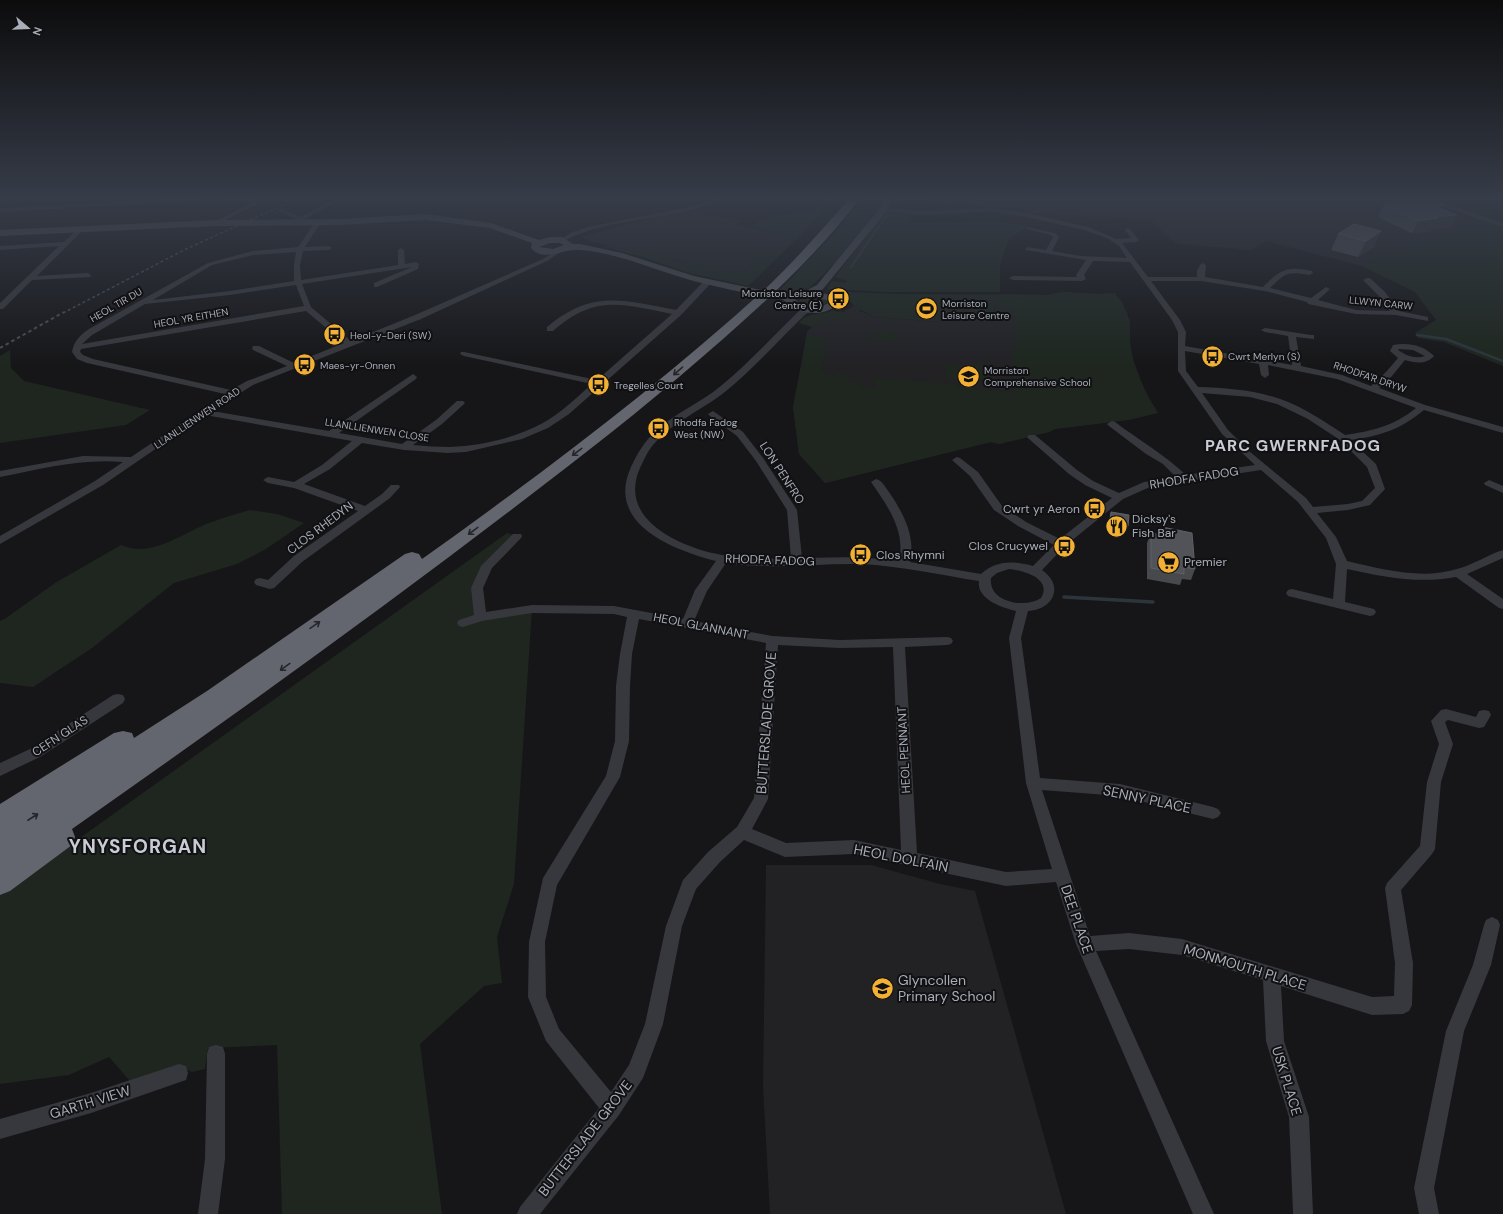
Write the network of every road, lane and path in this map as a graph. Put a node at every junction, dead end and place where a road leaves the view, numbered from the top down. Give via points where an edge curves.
1 (56, 254) edge
2 (254, 254) edge
3 (299, 254) edge
4 (401, 254) edge
5 (539, 254) edge
6 (551, 254) edge
7 (613, 254) edge
8 (790, 254) edge
9 (806, 254) edge
10 (850, 254) edge
11 (1058, 254) edge
12 (1129, 254) edge
13 (1090, 259) junction
14 (1133, 260) junction
15 (538, 262) junction
16 (1204, 265) dead end
17 (402, 266) junction
18 (1309, 273) dead end
19 (87, 275) dead end
20 (31, 278) junction
21 (1013, 278) dead end
22 (1146, 279) junction
23 (1201, 279) junction
24 (1367, 280) dead end
25 (298, 282) junction
26 (708, 282) junction
27 (377, 285) dead end
28 (1265, 289) junction
29 (1326, 289) dead end
30 (821, 291) junction
31 (804, 294) junction
32 (784, 296) junction
33 (142, 302) junction
34 (1311, 302) junction
35 (794, 303) junction
36 (0, 307) edge
37 (308, 308) junction
38 (806, 309) junction
39 (678, 313) junction
40 (1396, 314) junction
41 (1425, 318) dead end
42 (550, 329) dead end
43 (1265, 330) dead end
44 (1292, 334) junction
45 (1311, 337) dead end
46 (350, 344) junction
47 (77, 347) junction
48 (256, 348) dead end
49 (478, 348) dead end
50 (1181, 348) junction
51 (1403, 357) dead end
52 (1263, 363) junction
53 (294, 366) junction
54 (1297, 368) junction
55 (1264, 375) dead end
56 (413, 377) dead end
57 (597, 383) junction
58 (1374, 389) junction
59 (1196, 390) junction
60 (232, 393) junction
61 (460, 403) dead end
62 (1422, 407) junction
63 (202, 412) junction
64 (713, 414) dead end
65 (1112, 424) dead end
66 (1503, 430) edge
67 (330, 434) junction
68 (1032, 437) dead end
69 (1343, 438) junction
70 (358, 440) junction
71 (404, 447) junction
72 (133, 460) junction
73 (957, 460) dead end
74 (1264, 467) junction
75 (0, 474) edge
76 (1183, 478) junction
77 (268, 480) dead end
78 (876, 482) dead end
79 (1489, 483) dead end
80 (296, 486) junction
81 (395, 487) dead end
82 (1503, 490) edge
83 (1119, 497) junction
84 (366, 510) junction
85 (1311, 510) junction
86 (517, 536) dead end
87 (0, 541) edge
88 (1061, 544) junction
89 (1503, 554) edge
90 (723, 560) junction
91 (797, 562) junction
92 (1342, 564) junction
93 (904, 565) junction
94 (1035, 571) junction
95 (1458, 573) junction
96 (984, 578) junction
97 (260, 582) dead end
98 (1292, 592) dead end
99 (1339, 604) junction
100 (1503, 605) edge
101 (1023, 608) junction
102 (1370, 612) dead end
103 (634, 614) junction
104 (480, 617) junction
105 (463, 623) dead end
106 (687, 624) junction
107 (772, 640) junction
108 (947, 641) dead end
109 (900, 642) junction
110 (283, 648) junction
111 (249, 693) junction
112 (118, 699) dead end
113 (1484, 715) dead end
114 (0, 770) edge
115 (1033, 783) junction
116 (1213, 813) dead end
117 (0, 818) edge
118 (742, 832) junction
119 (0, 839) edge
120 (909, 859) junction
121 (0, 864) edge
122 (1062, 875) junction
123 (0, 882) edge
124 (1492, 925) dead end
125 (1084, 944) junction
126 (1271, 974) junction
127 (216, 1054) dead end
128 (179, 1073) dead end
129 (612, 1108) junction
130 (0, 1129) edge
131 (1303, 1212) dead end
132 (208, 1214) edge
133 (527, 1214) edge
134 (1204, 1214) edge
135 (1429, 1214) edge

1 - 20 street
2 - 33 street, HEOL TIR DU via 222,260 199,269
3 - 25 street
4 - 17 street
5 - 15 street
6 - 15 street, LLANLLIENWEN ROAD
7 - 26 street
110 -> 8 highway via 438,540 574,438 743,301
9 -> 111 highway via 769,292 594,440
10 - 30 street
11 - 13 street
12 - 14 street
13 - 14 street
13 - 21 street via 1080,275 1082,279
14 - 22 street
15 - 46 street, LLANLLIENWEN ROAD via 418,317
16 - 23 street
17 - 25 street
17 - 27 street via 416,264 416,268
18 - 28 street via 1292,270 1279,275
19 - 20 street
20 - 36 street
22 - 23 street, LLWYN CARW
22 - 50 street via 1176,320 1182,332
23 - 28 street, LLWYN CARW
24 - 40 street via 1382,294
25 - 33 street via 216,295
25 - 37 street
26 - 32 street
26 - 39 street, LLANLLIENWEN CLOSE
28 - 34 street, LLWYN CARW
29 - 34 street
30 - 31 street
30 - 38 street via 832,299 833,303 821,309
31 - 32 street
31 - 35 street via 797,297
32 - 35 street
33 - 47 street, HEOL TIR DU via 84,336
34 - 40 street, LLWYN CARW via 1356,312
35 - 38 street
37 - 46 street
37 - 47 street, HEOL YR EITHEN
38 - 90 street, RHODFA FADOG via 723,388 665,427 642,453 634,468 630,486 631,502 635,514 648,528 664,539 685,548
39 - 42 street via 619,302 598,302 573,310
39 - 57 street, LLANLLIENWEN CLOSE
40 - 41 street, LLWYN CARW
43 - 44 street
44 - 45 street
44 - 54 street
46 - 53 street, LLANLLIENWEN ROAD
47 - 60 street via 76,352 80,357 90,361
48 - 53 street
49 - 57 street via 468,355
50 - 52 street, RHODFA'R DRYW
50 - 59 street via 1182,371
51 - 58 street
52 - 54 street, RHODFA'R DRYW
52 - 55 street
53 - 60 street, LLANLLIENWEN ROAD
54 - 58 street, RHODFA'R DRYW via 1339,377
56 - 67 street
57 - 71 street, LLANLLIENWEN CLOSE via 566,412 545,426 519,437 466,449 424,450
58 - 62 street, RHODFA'R DRYW
59 - 69 street via 1251,394 1280,402 1311,417
59 - 74 street via 1225,432
60 - 63 street, LLANLLIENWEN ROAD
61 - 71 street via 442,422
62 - 66 street, RHODFA'R DRYW
62 - 69 street via 1398,426 1376,433
63 - 67 street, LLANLLIENWEN CLOSE
63 - 72 street, LLANLLIENWEN ROAD
64 - 91 street, LON PENFRO via 740,434 792,510
65 - 76 street via 1166,462
67 - 70 street, LLANLLIENWEN CLOSE
68 - 83 street via 1089,483
69 - 85 street via 1372,466 1380,489 1366,503
70 - 71 street, LLANLLIENWEN CLOSE
70 - 80 street via 326,467
72 - 75 street via 79,458
72 - 87 street, LLANLLIENWEN ROAD
73 - 88 street via 974,474 998,508
74 - 76 street, RHODFA FADOG
74 - 85 street
76 - 83 street, RHODFA FADOG via 1148,484
77 - 80 street
78 - 93 street via 891,500 905,532 907,557
79 - 82 street
80 - 84 street
81 - 84 street, CLOS RHEDYN
83 - 88 street, RHODFA FADOG
84 - 97 street, CLOS RHEDYN via 298,559 270,585
85 - 92 street via 1331,537
86 - 104 street via 487,566 477,588
88 - 94 street, RHODFA FADOG
89 - 95 street
90 - 91 street, RHODFA FADOG
90 - 106 street via 701,590
91 - 93 street, RHODFA FADOG via 854,560
92 - 95 street via 1415,576
92 - 99 street
93 - 96 street, RHODFA FADOG
94 - 96 street via 1008,565 988,572
94 - 101 street via 1049,584 1049,597 1040,604
95 - 100 street
96 - 101 street via 984,587 996,600
98 - 99 street
99 - 102 street
101 - 115 street, DEE PLACE via 1015,638
103 - 104 street, HEOL GLANNANT via 614,610 532,609
103 - 106 street, HEOL GLANNANT
103 - 129 street via 624,674 622,741 613,777 549,884 537,942 537,997 552,1035
104 - 105 street, HEOL GLANNANT
106 - 107 street, HEOL GLANNANT
107 - 109 street, HEOL GLANNANT via 840,644
107 - 118 street, BUTTERSLADE GROVE via 762,799
108 - 109 street, HEOL GLANNANT
109 - 120 street, HEOL PENNANT
110 - 117 highway via 210,685
119 -> 110 highway
111 - 121 highway
111 - 123 highway via 231,713
112 - 114 street, CEFN GLAS via 35,753
113 - 126 street, MONMOUTH PLACE via 1479,723 1446,714 1438,721 1446,744 1434,782 1427,848 1393,888 1404,963 1403,1005 1372,1006
115 - 116 street, SENNY PLACE via 1120,790
115 - 122 street, DEE PLACE
118 - 120 street, HEOL DOLFAIN via 785,850 854,847
118 - 129 street, BUTTERSLADE GROVE via 714,857 689,885 674,926 654,1024 636,1071
120 - 122 street, HEOL DOLFAIN via 1006,879
122 - 125 street, DEE PLACE
124 - 135 street via 1482,965 1455,1031 1424,1188
125 - 126 street, MONMOUTH PLACE via 1129,942 1182,947
125 - 134 street, DEE PLACE
126 - 131 street, USK PLACE via 1275,1042 1299,1117
127 - 132 street via 215,1159
128 - 130 street, GARTH VIEW via 92,1103
129 - 133 street, BUTTERSLADE GROVE

